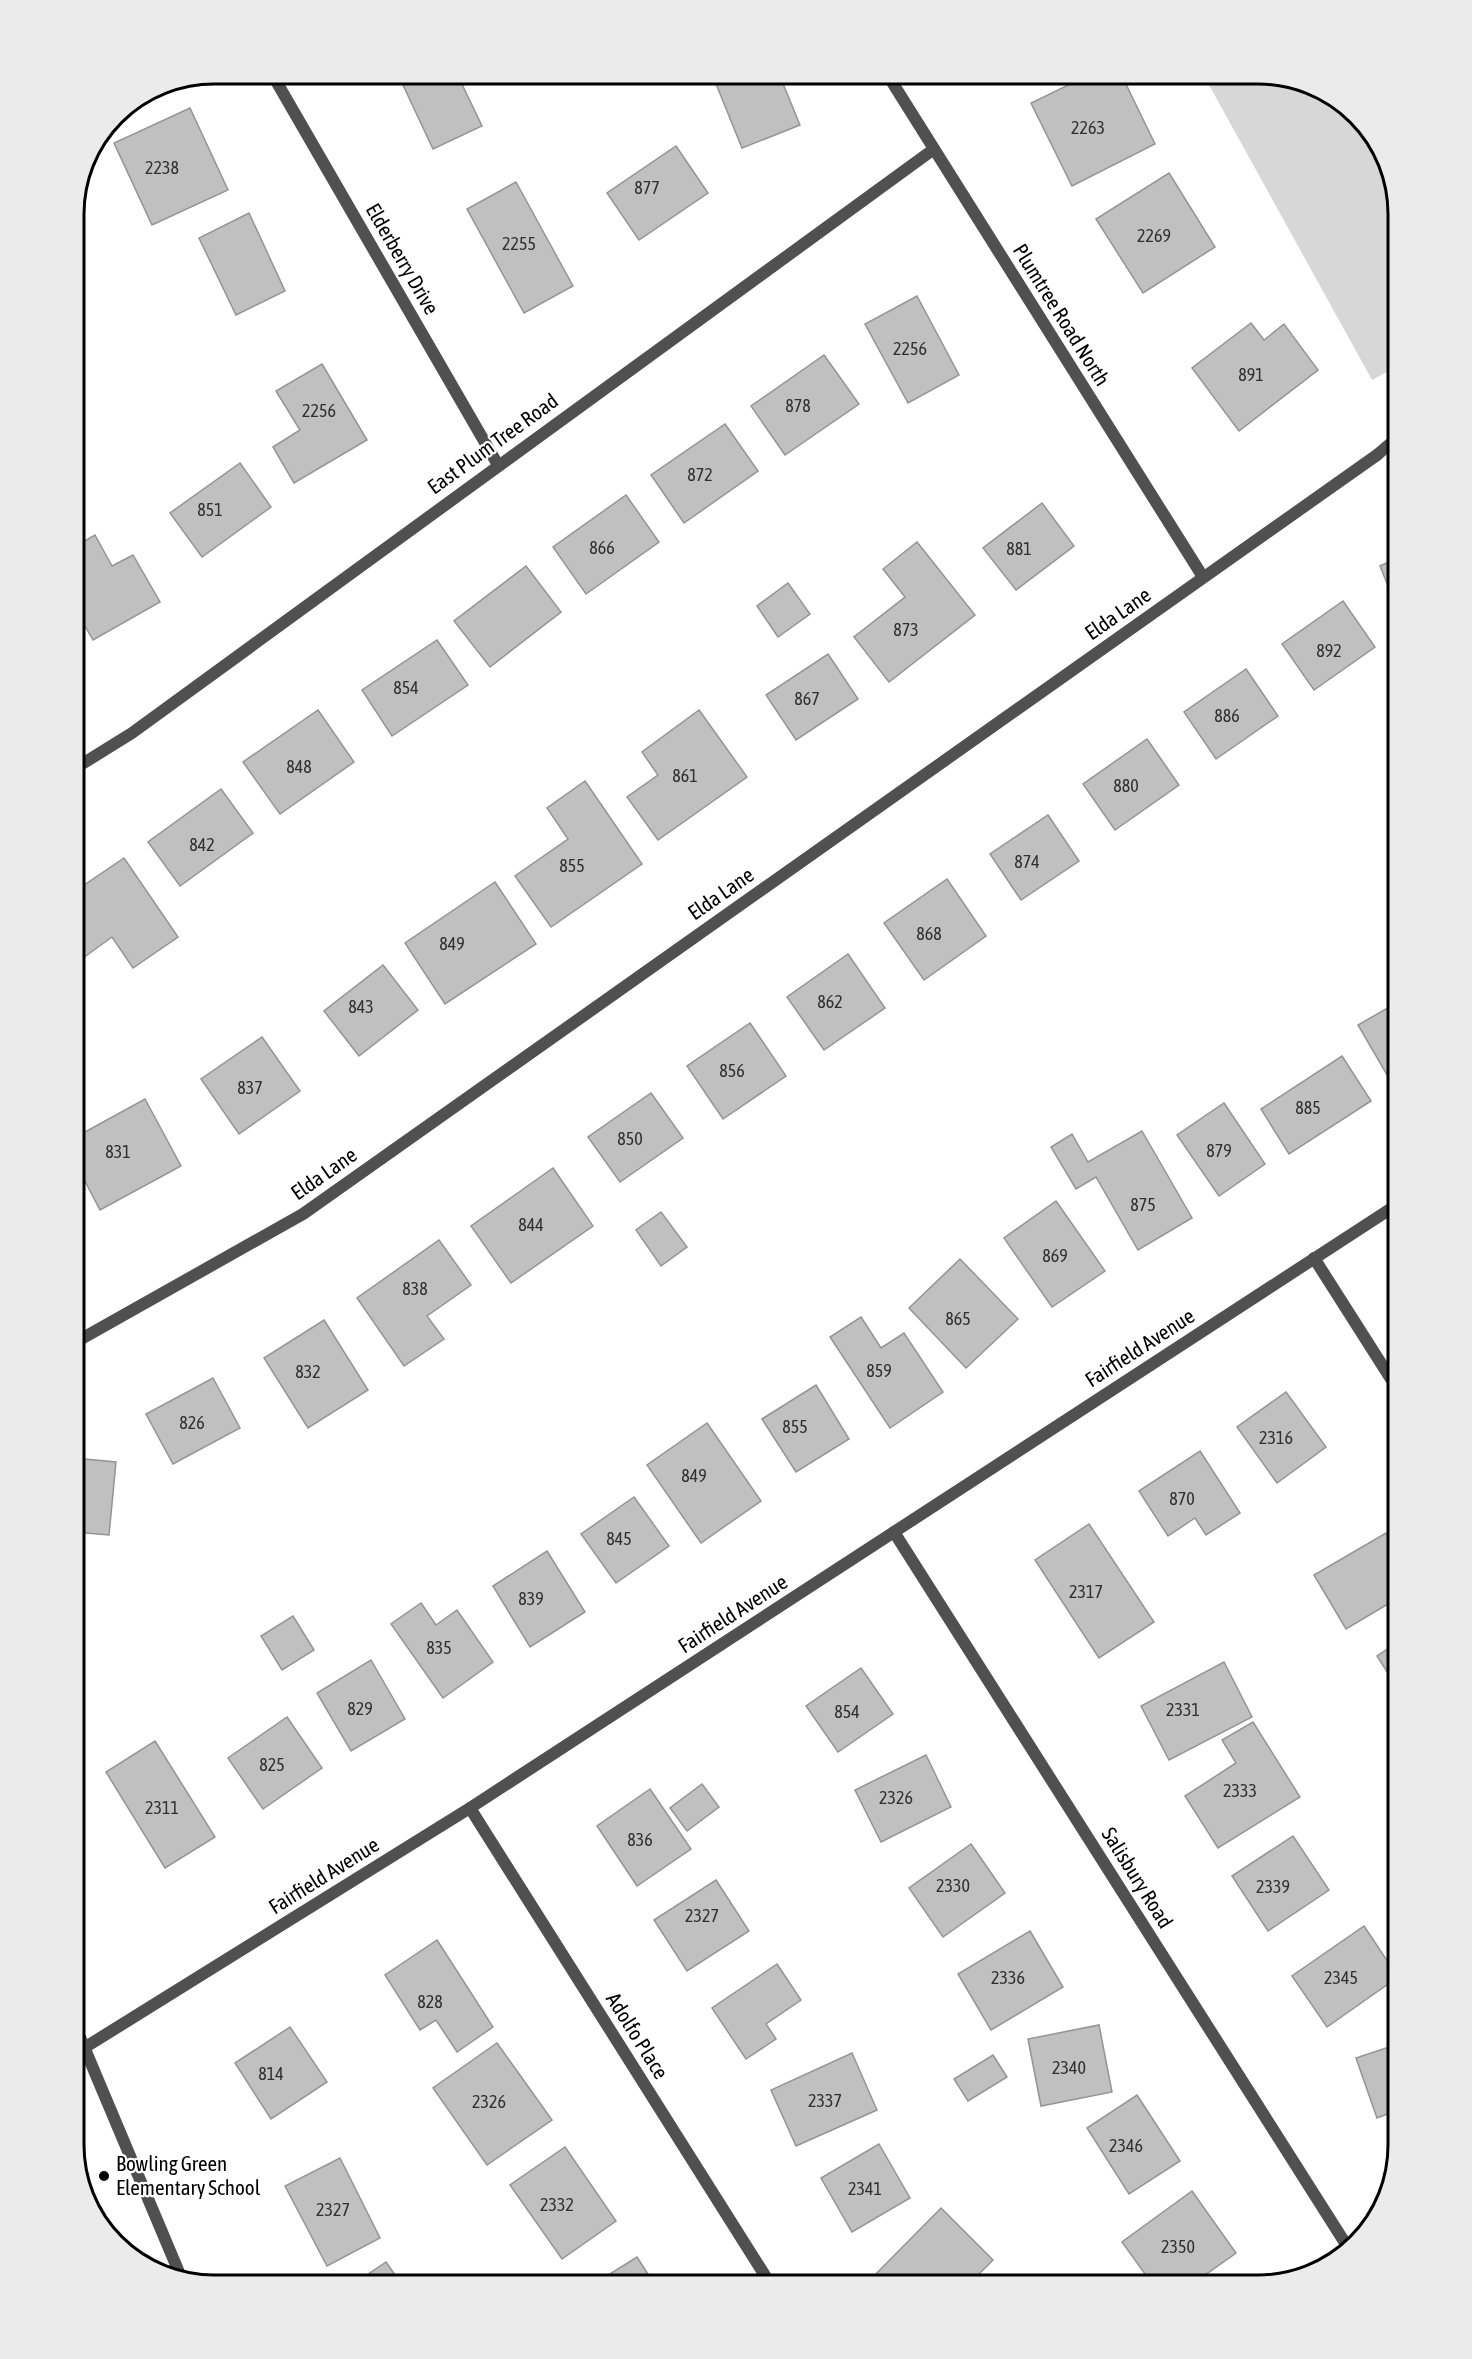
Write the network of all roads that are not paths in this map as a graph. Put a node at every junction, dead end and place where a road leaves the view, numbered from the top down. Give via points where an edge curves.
1 (278, 84) edge
2 (893, 84) edge
3 (934, 149) junction
4 (1388, 446) edge
5 (498, 465) junction
6 (1203, 578) junction
7 (84, 763) edge
8 (1388, 1210) edge
9 (1314, 1258) junction
10 (84, 1337) edge
11 (1388, 1374) edge
12 (894, 1532) junction
13 (470, 1808) junction
14 (84, 2048) joint
15 (1344, 2242) edge
16 (179, 2270) edge
17 (765, 2275) edge

1 - 5 street, Elderberry Drive
2 - 3 street, Plumtree Road North
3 - 5 street, East Plum Tree Road
3 - 6 street, Plumtree Road North
4 - 6 street, Elda Lane
5 - 7 street, East Plum Tree Road via 132,733
6 - 10 street, Elda Lane via 303,1214
8 - 9 street, Fairfield Avenue
9 - 11 street
9 - 12 street, Fairfield Avenue
12 - 13 street, Fairfield Avenue
12 - 15 street, Salisbury Road
13 - 14 street, Fairfield Avenue
13 - 17 street, Adolfo Place
14 - 16 street

